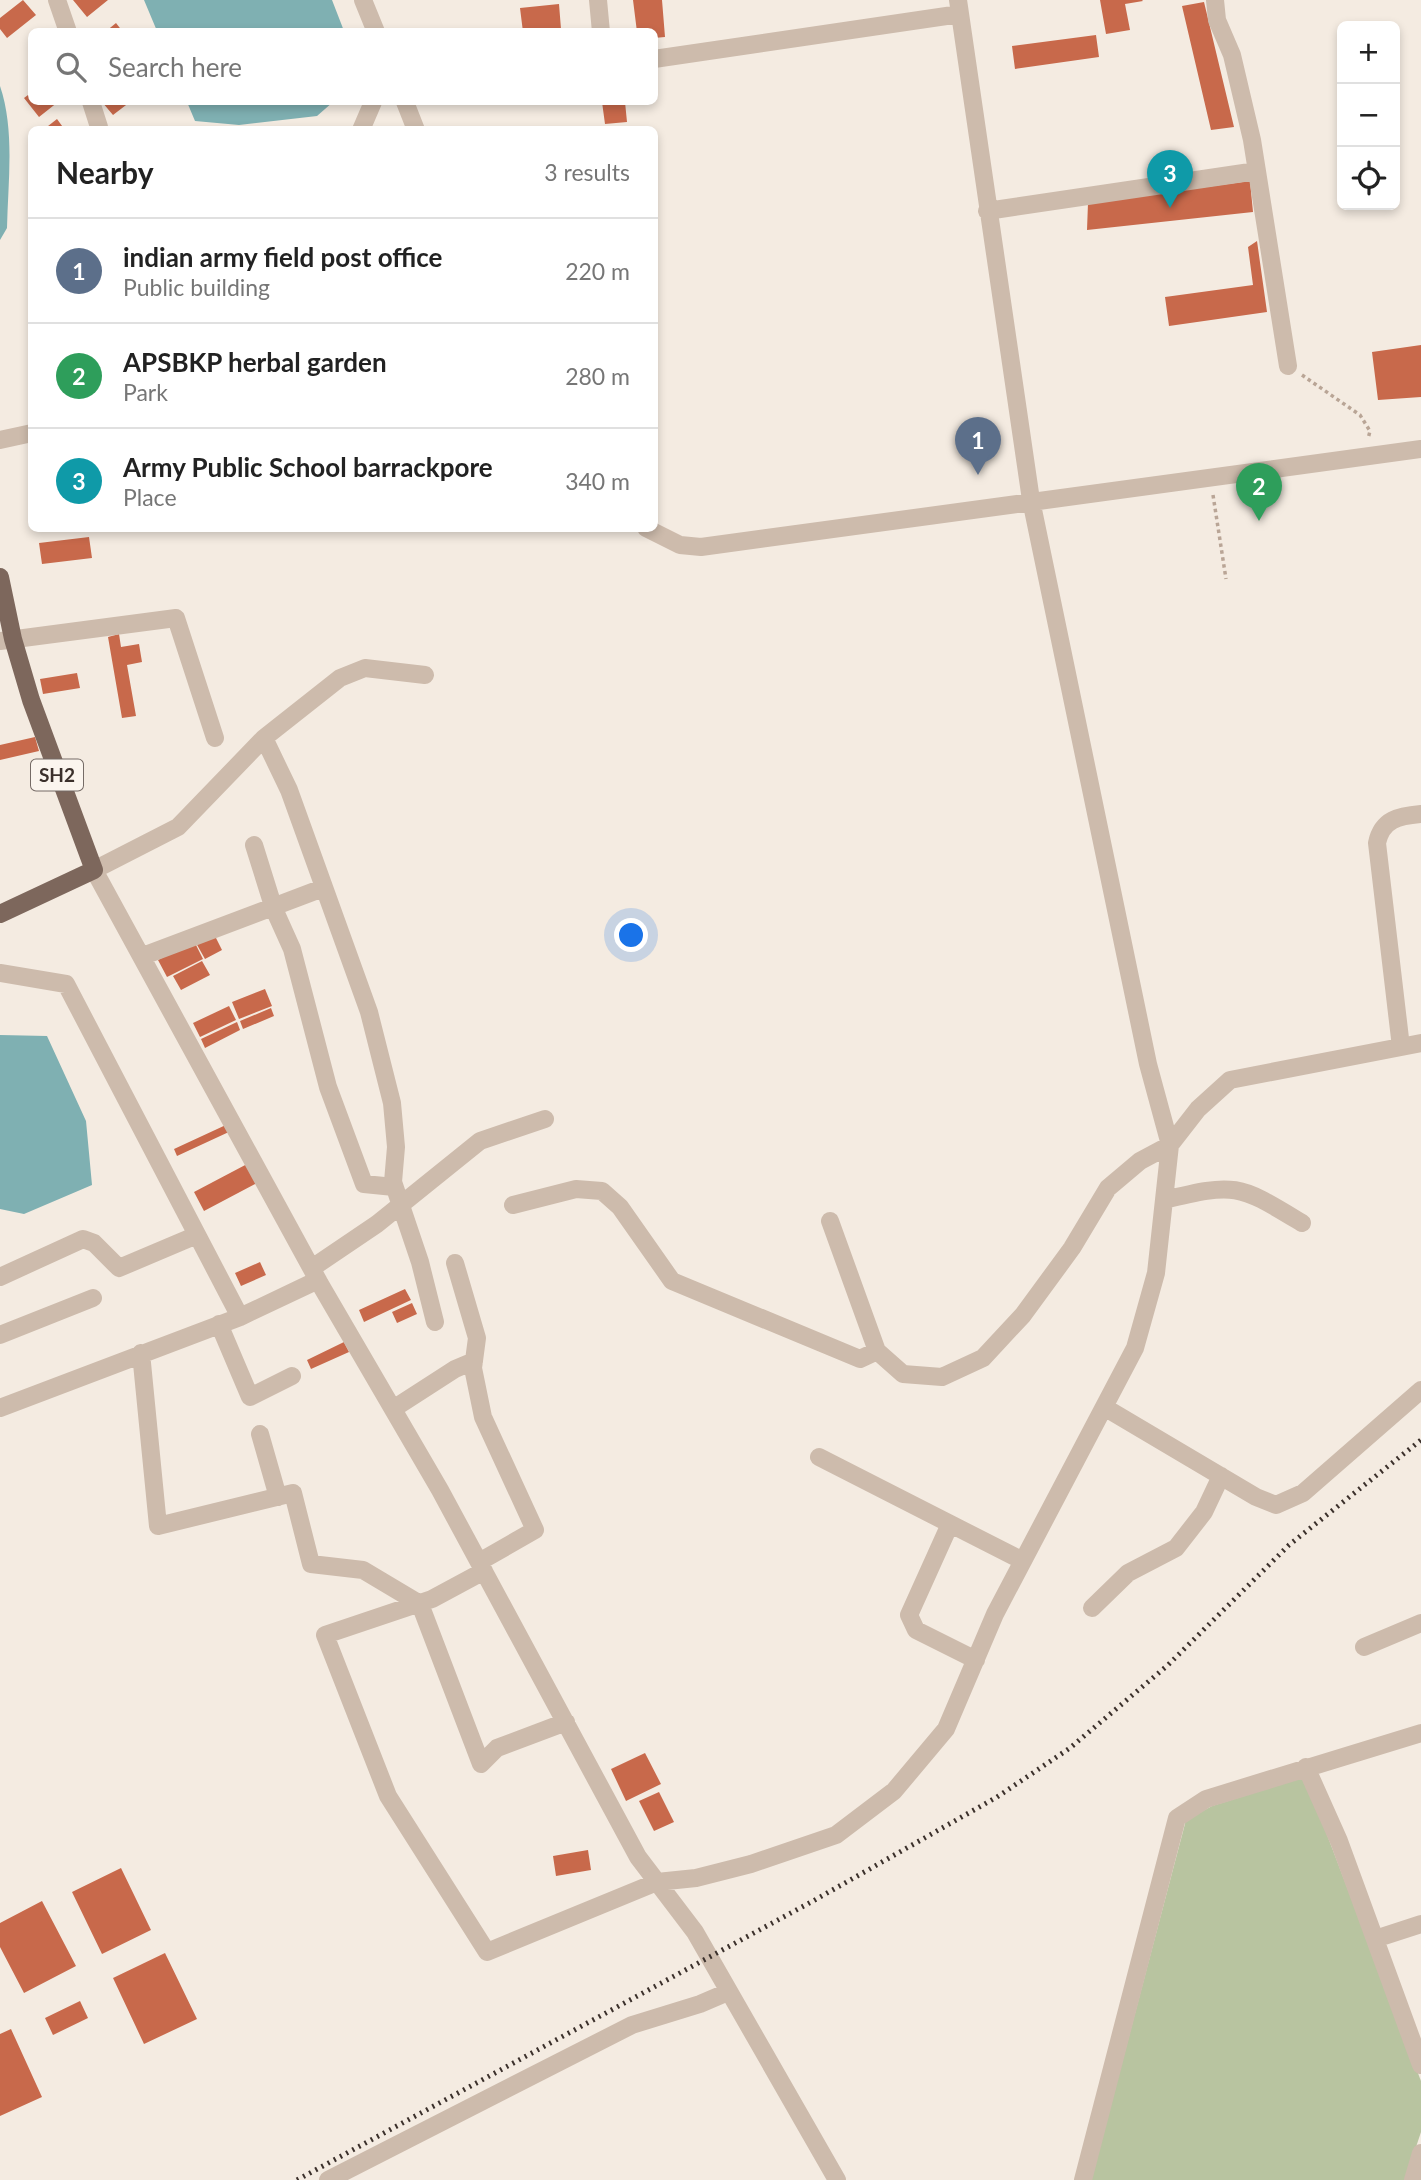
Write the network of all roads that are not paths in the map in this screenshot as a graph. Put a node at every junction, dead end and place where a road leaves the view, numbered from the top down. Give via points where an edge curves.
1 (57, 0) edge
2 (363, 0) edge
3 (598, 0) edge
4 (1214, 0) edge
5 (959, 7) edge
6 (67, 28) edge
7 (374, 28) edge
8 (601, 28) edge
9 (658, 57) edge
10 (92, 105) edge
11 (372, 105) edge
12 (406, 105) edge
13 (99, 126) edge
14 (363, 126) edge
15 (414, 126) edge
16 (1257, 170) junction
17 (987, 211) junction
18 (1288, 366) road end
19 (28, 434) edge
20 (0, 440) edge
21 (1421, 449) edge
22 (1031, 500) junction
23 (654, 532) edge
24 (0, 577) edge
25 (6, 640) edge
26 (425, 675) dead end
27 (215, 738) dead end
28 (264, 738) junction
29 (1421, 814) edge
30 (254, 845) dead end
31 (94, 870) junction
32 (323, 888) junction
33 (274, 909) junction
34 (0, 914) edge
35 (143, 956) junction
36 (0, 973) edge
37 (1421, 1043) edge
38 (1401, 1047) junction
39 (545, 1119) dead end
40 (1170, 1145) junction
41 (396, 1196) junction
42 (1164, 1200) junction
43 (513, 1205) dead end
44 (830, 1221) dead end
45 (1302, 1223) dead end
46 (197, 1235) junction
47 (456, 1263) dead end
48 (315, 1274) junction
49 (0, 1277) edge
50 (93, 1298) dead end
51 (240, 1317) junction
52 (435, 1322) dead end
53 (219, 1324) junction
54 (0, 1335) edge
55 (877, 1350) junction
56 (141, 1353) junction
57 (474, 1361) junction
58 (292, 1376) dead end
59 (1421, 1390) edge
60 (1104, 1407) junction
61 (0, 1408) edge
62 (393, 1409) junction
63 (260, 1434) dead end
64 (819, 1457) dead end
65 (1221, 1476) junction
66 (278, 1497) junction
67 (950, 1524) junction
68 (1023, 1561) junction
69 (481, 1566) junction
70 (420, 1604) junction
71 (1092, 1608) dead end
72 (1421, 1623) edge
73 (1364, 1647) dead end
74 (976, 1660) junction
75 (566, 1722) junction
76 (1421, 1733) edge
77 (1306, 1767) junction
78 (657, 1882) junction
79 (1421, 1924) edge
80 (1375, 1939) junction
81 (728, 1992) junction
82 (1421, 2065) edge
83 (1421, 2153) edge
84 (837, 2178) edge
85 (328, 2180) edge
86 (855, 2180) edge
87 (1083, 2180) edge
88 (1413, 2180) edge

1 - 6 street
2 - 7 street
3 - 8 street
4 - 16 street via 1232,55
5 - 9 street
5 - 17 street
10 - 13 street
11 - 14 street
12 - 15 street
16 - 17 street
16 - 18 street
17 - 22 street
19 - 20 street
21 - 22 street
22 - 23 street via 701,547 680,545
22 - 40 street via 1148,1064
24 - 25 main road, SH2
25 - 27 street via 176,618
25 - 31 main road, SH2
26 - 28 street via 365,668 340,678
28 - 31 street via 178,827
28 - 32 street via 289,790
29 - 38 street via 1390,819 1379,830 1377,843
30 - 33 street
31 - 34 main road
31 - 35 street
32 - 33 street
32 - 41 street via 369,1012 393,1102
33 - 35 street
33 - 41 street via 292,949 328,1087 364,1184
35 - 48 street
36 - 46 street via 66,984
37 - 38 street
38 - 40 street via 1230,1080 1198,1109
39 - 41 street via 480,1141
40 - 42 street
40 - 55 street via 1140,1161 1108,1188 1023,1315 982,1357 942,1377 903,1374
41 - 48 street via 377,1224
41 - 52 street
42 - 45 street via 1214,1188 1247,1190
42 - 60 street via 1156,1273 1135,1349
43 - 55 street via 576,1189 602,1191 620,1207 672,1281 860,1359
44 - 55 street
46 - 49 street via 119,1268 94,1243 79,1239
46 - 51 street
47 - 57 street via 477,1338
48 - 51 street
48 - 62 street
50 - 54 street
51 - 53 street
53 - 56 street
53 - 58 street via 250,1397
56 - 61 street
56 - 66 street via 158,1526
57 - 62 street
57 - 69 street via 483,1417 535,1530
59 - 65 street via 1303,1493 1276,1505
60 - 65 street
60 - 68 street
62 - 69 street
63 - 66 street
64 - 67 street
65 - 71 street via 1204,1512 1176,1548 1128,1573
66 - 70 street via 293,1493 311,1564 363,1570
67 - 68 street
67 - 74 street via 909,1615 916,1630
68 - 74 street
69 - 70 street
69 - 75 street
70 - 75 street via 481,1764 497,1748
70 - 78 street via 325,1635 388,1796 486,1952
72 - 73 street
74 - 78 street via 946,1729 894,1791 836,1835 751,1864
75 - 78 street via 638,1857
76 - 77 street
77 - 80 street
77 - 87 street via 1206,1799 1177,1818
78 - 81 street via 695,1932
79 - 80 street
80 - 82 street
81 - 84 street
81 - 85 street via 632,2025
83 - 88 street
84 - 86 street

